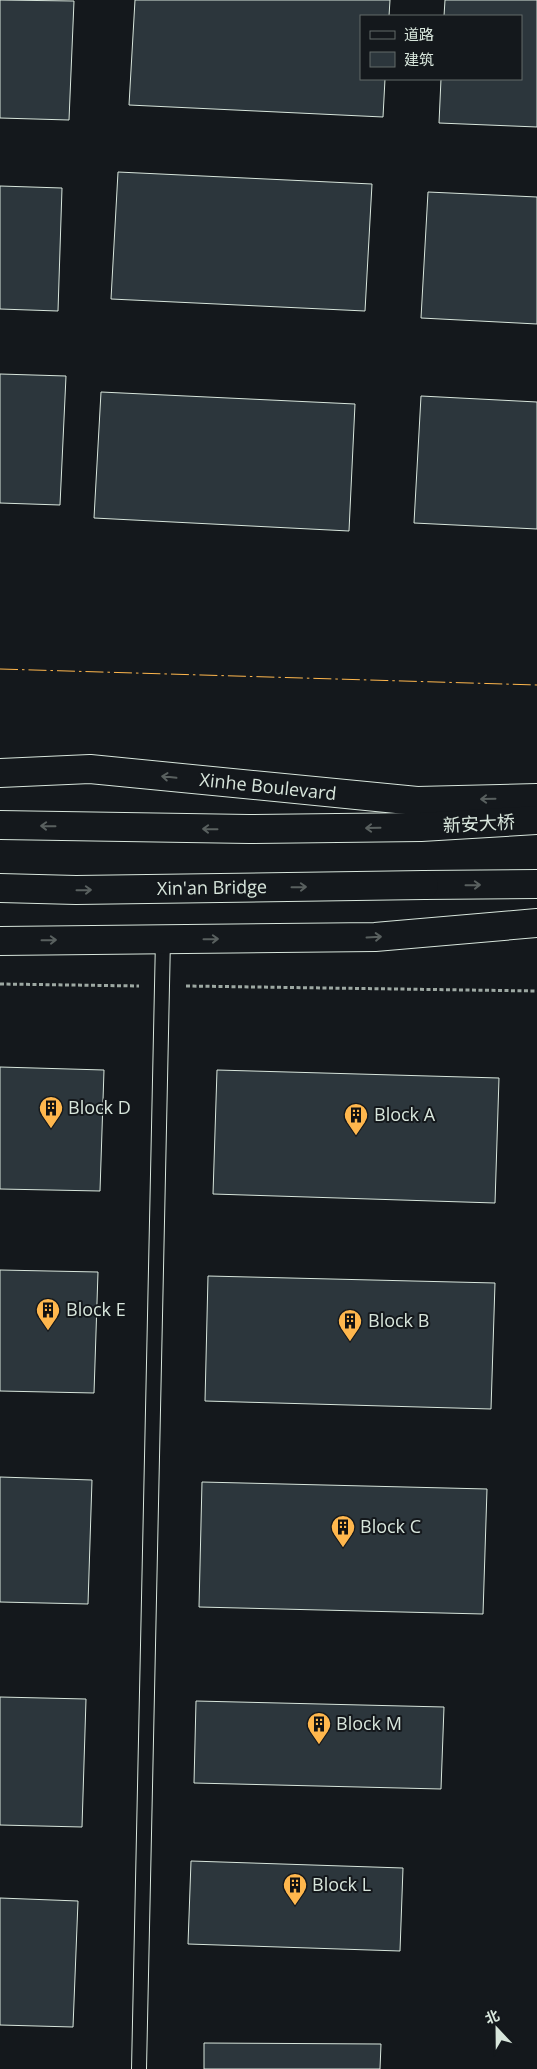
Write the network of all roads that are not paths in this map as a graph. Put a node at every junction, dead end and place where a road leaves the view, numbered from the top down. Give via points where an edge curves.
1 (0, 773) edge
2 (537, 798) edge
3 (537, 820) edge
4 (0, 825) edge
5 (537, 884) edge
6 (0, 888) edge
7 (537, 923) edge
8 (163, 939) junction
9 (0, 941) edge
10 (139, 2069) edge

2 -> 1 main road, Xinhe Boulevard via 417,801 90,769
3 -> 4 main road, 新安大桥 via 421,827 249,829
6 -> 5 main road, Xin'an Bridge via 76,890
8 -> 7 main road via 375,937
9 -> 8 main road
8 - 10 lane

